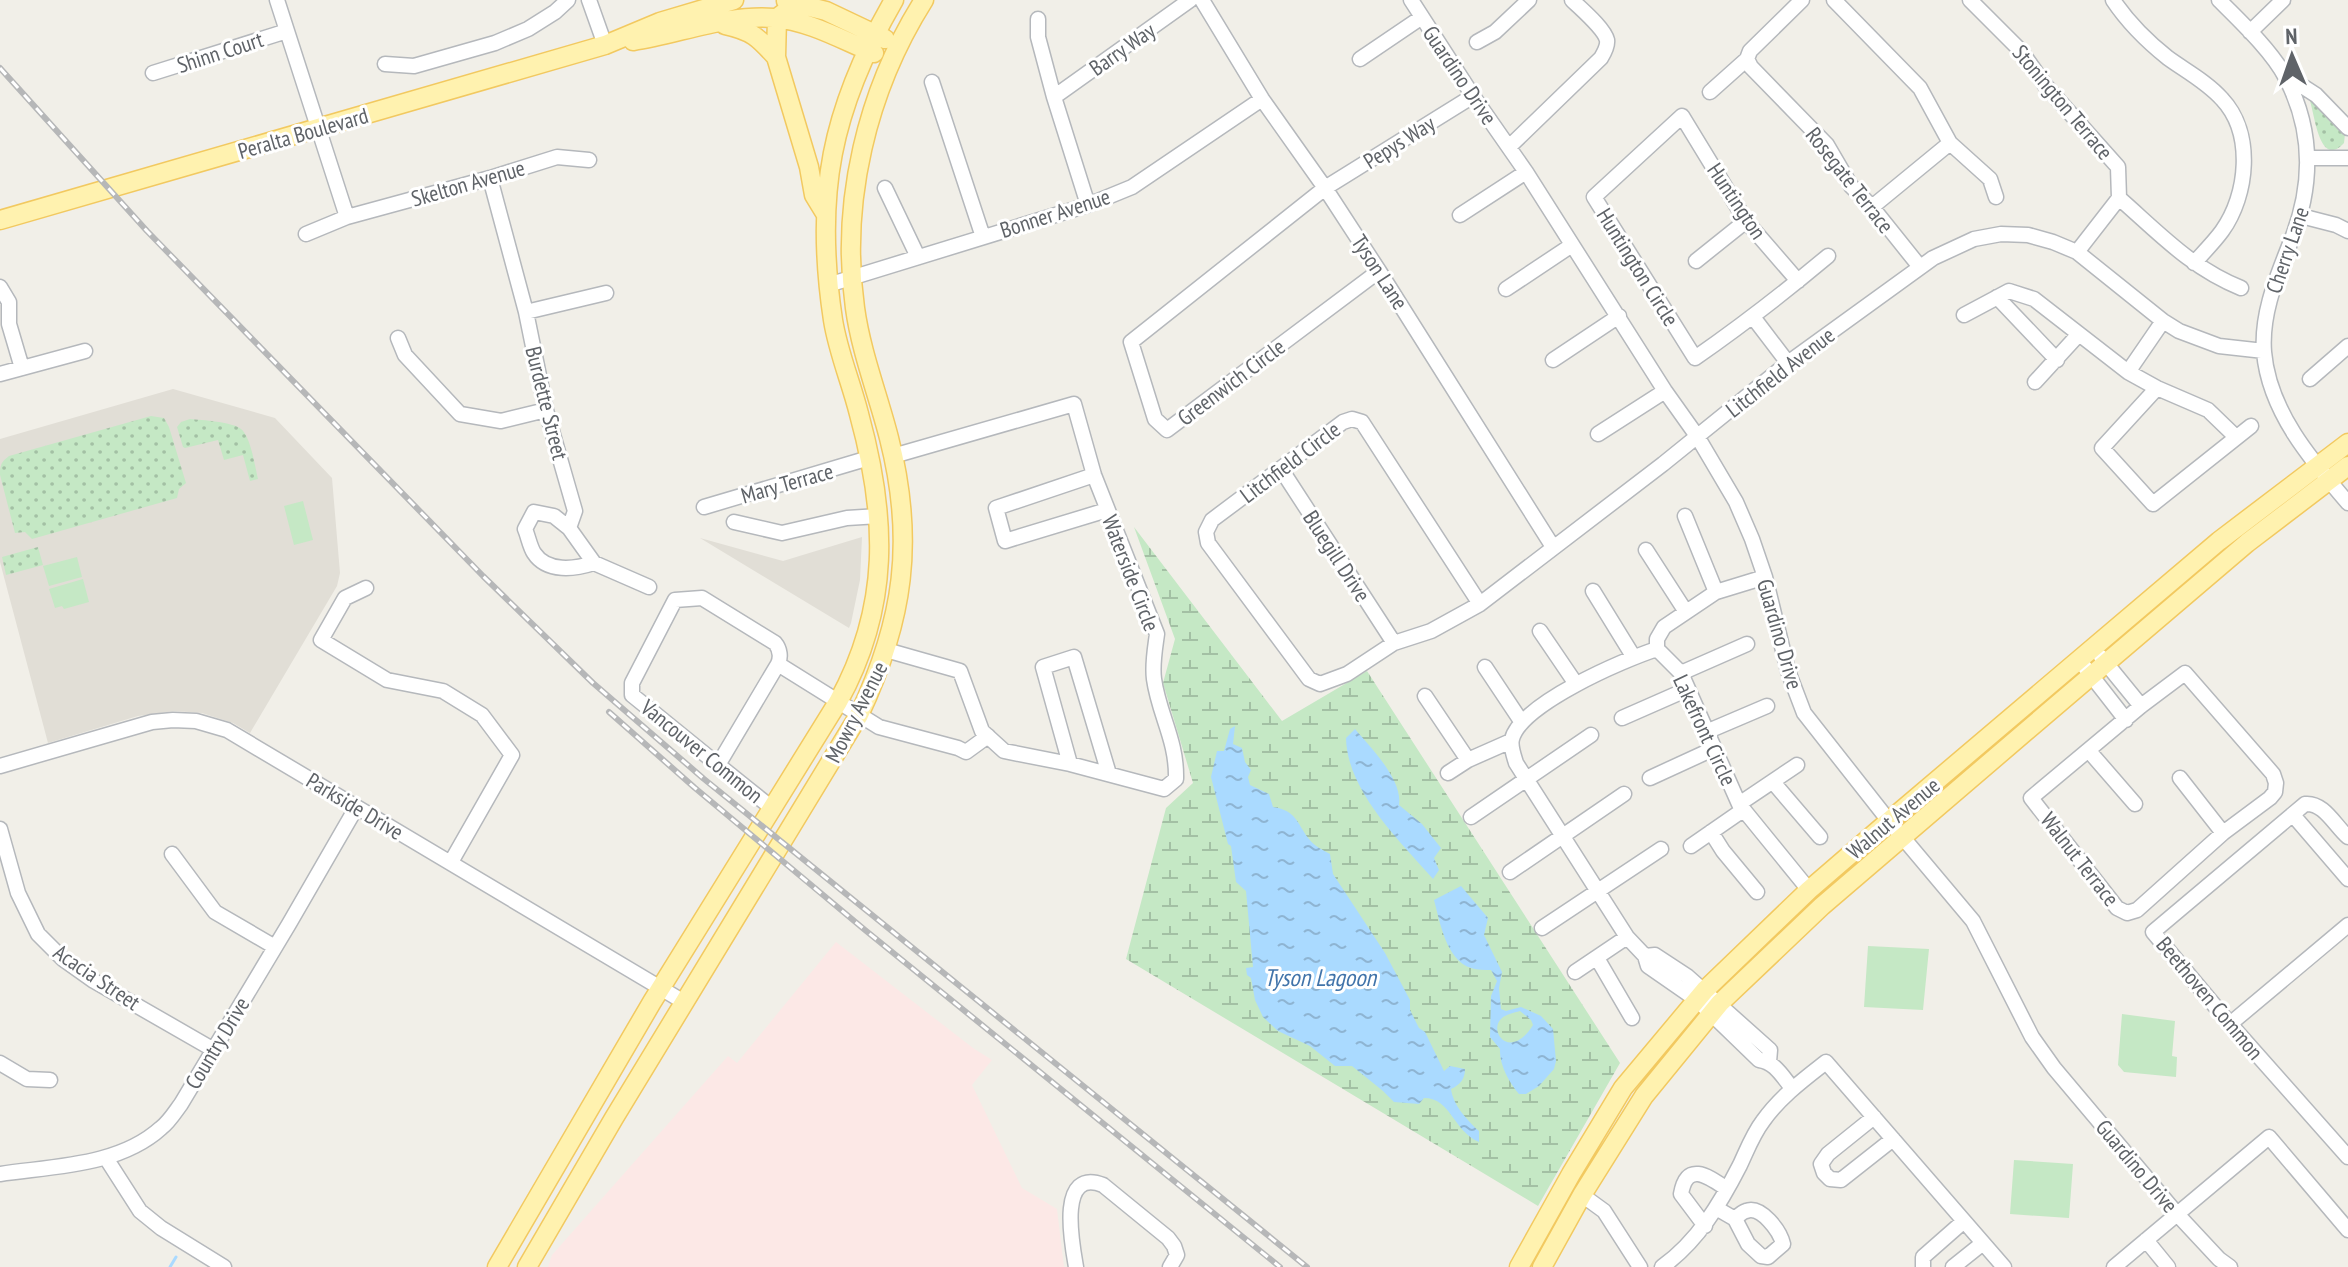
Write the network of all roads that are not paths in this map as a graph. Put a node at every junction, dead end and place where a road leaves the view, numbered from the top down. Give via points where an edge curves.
1 (277, 0) edge
2 (568, 0) edge
3 (589, 0) edge
4 (734, 0) edge
5 (894, 0) edge
6 (924, 0) edge
7 (1190, 0) edge
8 (1202, 0) edge
9 (1411, 0) edge
10 (1529, 0) edge
11 (1572, 0) edge
12 (1802, 0) edge
13 (1834, 0) edge
14 (1970, 0) edge
15 (2113, 0) edge
16 (2219, 0) edge
17 (2283, 0) edge
18 (784, 7) edge
19 (1422, 17) junction
20 (1038, 19) dead end
21 (714, 23) junction
22 (287, 31) junction
23 (2250, 32) junction
24 (870, 42) junction
25 (1477, 42) dead end
26 (605, 45) junction
27 (895, 53) junction
28 (776, 57) junction
29 (1360, 59) dead end
30 (1747, 59) junction
31 (385, 64) dead end
32 (153, 73) dead end
33 (2285, 75) junction
34 (932, 82) dead end
35 (1710, 92) dead end
36 (1473, 96) junction
37 (1054, 97) junction
38 (1262, 99) junction
39 (1682, 116) joint
40 (2348, 128) edge
41 (318, 129) junction
42 (1950, 143) junction
43 (1509, 147) junction
44 (2309, 158) junction
45 (2348, 158) edge
46 (589, 160) dead end
47 (1526, 172) junction
48 (490, 178) junction
49 (885, 188) dead end
50 (1325, 188) junction
51 (1996, 197) dead end
52 (2119, 198) junction
53 (1088, 205) junction
54 (1872, 207) junction
55 (825, 213) junction
56 (1460, 215) dead end
57 (2301, 216) junction
58 (347, 217) junction
59 (0, 220) edge
60 (1746, 221) junction
61 (2348, 231) edge
62 (306, 234) dead end
63 (983, 237) junction
64 (1572, 245) junction
65 (2077, 252) junction
66 (1828, 256) dead end
67 (918, 257) junction
68 (1696, 261) dead end
69 (2194, 263) junction
70 (1920, 267) junction
71 (1379, 271) junction
72 (852, 279) junction
73 (1798, 281) junction
74 (828, 285) junction
75 (0, 287) edge
76 (2241, 288) dead end
77 (1506, 289) dead end
78 (606, 293) dead end
79 (1997, 297) junction
80 (526, 312) junction
81 (1964, 315) dead end
82 (1619, 316) junction
83 (1753, 317) junction
84 (2163, 321) junction
85 (2079, 334) junction
86 (398, 338) dead end
87 (2348, 346) edge
88 (85, 351) dead end
89 (2264, 351) junction
90 (1553, 360) dead end
91 (2057, 360) junction
92 (1788, 363) junction
93 (22, 368) junction
94 (2128, 372) junction
95 (0, 374) edge
96 (2310, 379) dead end
97 (2035, 382) dead end
98 (2157, 388) junction
99 (1665, 391) junction
100 (546, 410) junction
101 (2251, 426) dead end
102 (1598, 434) dead end
103 (1697, 436) junction
104 (2236, 437) junction
105 (2348, 443) edge
106 (893, 456) junction
107 (869, 458) junction
108 (2348, 466) edge
109 (1281, 469) junction
110 (2324, 473) junction
111 (1094, 475) junction
112 (2348, 503) edge
113 (704, 507) dead end
114 (1107, 510) junction
115 (879, 516) junction
116 (1685, 516) dead end
117 (734, 522) dead end
118 (569, 528) junction
119 (1553, 547) junction
120 (1646, 550) dead end
121 (594, 563) junction
122 (1765, 577) junction
123 (649, 587) dead end
124 (366, 588) dead end
125 (1593, 591) dead end
126 (1716, 592) junction
127 (1480, 604) junction
128 (1686, 612) junction
129 (1540, 631) dead end
130 (1394, 643) junction
131 (1747, 644) dead end
132 (1657, 649) junction
133 (886, 650) junction
134 (2088, 654) junction
135 (1633, 656) junction
136 (778, 664) junction
137 (1485, 667) dead end
138 (2099, 670) junction
139 (1681, 673) junction
140 (1320, 684) joint
141 (1576, 684) junction
142 (1688, 689) junction
143 (1425, 696) dead end
144 (838, 702) junction
145 (1767, 706) dead end
146 (2141, 706) junction
147 (859, 715) junction
148 (1622, 718) dead end
149 (2126, 720) junction
150 (1521, 721) junction
151 (1706, 732) junction
152 (985, 734) junction
153 (1591, 735) dead end
154 (1511, 741) junction
155 (1713, 749) junction
156 (2089, 751) junction
157 (1468, 760) junction
158 (1070, 764) junction
159 (718, 765) junction
160 (1797, 765) dead end
161 (0, 766) edge
162 (1448, 773) dead end
163 (1109, 774) junction
164 (1650, 778) dead end
165 (2180, 778) dead end
166 (1527, 779) junction
167 (1773, 782) junction
168 (1624, 794) dead end
169 (2135, 804) dead end
170 (1741, 807) junction
171 (356, 808) junction
172 (772, 808) junction
173 (2293, 815) junction
174 (1471, 817) dead end
175 (1889, 821) junction
176 (0, 829) edge
177 (1711, 832) junction
178 (2223, 833) junction
179 (1563, 835) junction
180 (1820, 837) dead end
181 (1903, 837) junction
182 (2348, 837) edge
183 (1691, 846) dead end
184 (1661, 849) dead end
185 (172, 854) dead end
186 (451, 862) junction
187 (1510, 872) dead end
188 (2348, 879) edge
189 (1809, 890) junction
190 (1598, 891) junction
191 (1757, 892) dead end
192 (2348, 925) edge
193 (1542, 928) dead end
194 (1627, 937) junction
195 (275, 947) junction
196 (1597, 958) junction
197 (1575, 972) dead end
198 (661, 988) junction
199 (1701, 995) junction
200 (684, 1002) junction
201 (1715, 1008) junction
202 (1632, 1018) dead end
203 (2230, 1024) junction
204 (214, 1050) junction
205 (0, 1063) edge
206 (50, 1080) dead end
207 (1792, 1088) junction
208 (1874, 1117) junction
209 (1893, 1139) junction
210 (2348, 1157) edge
211 (106, 1158) junction
212 (0, 1174) edge
213 (1727, 1189) junction
214 (1582, 1195) junction
215 (1716, 1208) junction
216 (2177, 1214) junction
217 (1735, 1219) dead end
218 (1964, 1221) junction
219 (1705, 1226) junction
220 (2348, 1230) edge
221 (2146, 1240) junction
222 (542, 1242) junction
223 (1983, 1243) junction
224 (224, 1267) edge
225 (497, 1267) edge
226 (527, 1267) edge
227 (537, 1267) edge
228 (1076, 1267) edge
229 (1170, 1267) edge
230 (1519, 1267) edge
231 (1542, 1267) edge
232 (1640, 1267) edge
233 (1662, 1267) edge
234 (1923, 1267) edge
235 (1953, 1267) edge
236 (2004, 1267) edge
237 (2114, 1267) edge
238 (2168, 1267) edge
239 (2230, 1267) edge

1 - 22 street
2 - 31 street via 528,29 495,43 414,66
3 - 26 street
4 - 26 main road, Peralta Boulevard
5 - 24 main road, Mowry Avenue
6 - 27 main road, Mowry Avenue
7 - 37 street, Barry Way
8 - 38 street, Tyson Lane
9 - 19 street, Guardino Drive
10 - 25 street
11 - 43 street via 1601,30 1606,49
12 - 30 street
13 - 42 street via 1920,88
14 - 52 street, Stonington Terrace via 2021,51 2118,167
15 - 69 street via 2166,56 2224,100 2240,131 2245,163 2240,195 2224,229
16 - 23 street, Cherry Lane
17 - 23 street
18 - 21 main road, Peralta Boulevard
18 - 24 main road, Peralta Boulevard via 826,11
18 - 28 main road, Mowry Avenue
19 - 29 street
19 - 36 street, Guardino Drive
20 - 37 street
21 - 26 main road, Peralta Boulevard
21 - 28 main road via 753,34
22 - 32 street, Shinn Court
22 - 41 street
23 - 33 street, Cherry Lane
24 - 27 main road, Peralta Boulevard
24 - 55 main road, Mowry Avenue via 842,114
26 - 41 main road, Peralta Boulevard
27 - 72 main road, Mowry Avenue via 870,118 857,174
28 - 55 main road, Mowry Avenue via 814,195
30 - 35 street
30 - 54 street, Rosegate Terrace via 1827,145 1851,186
33 - 40 street via 2316,95
33 - 44 street, Cherry Lane via 2302,115
34 - 63 street
36 - 43 street, Guardino Drive
36 - 50 street, Pepys Way
37 - 53 street
38 - 50 street, Tyson Lane
38 - 53 street, Bonner Avenue via 1132,187
39 - 60 street, Huntington
39 - 83 street, Huntington Circle via 1594,197 1695,358
41 - 58 street
41 - 59 main road, Peralta Boulevard
42 - 51 street via 1990,179
42 - 54 street
43 - 47 street, Guardino Drive
44 - 45 street
44 - 57 street, Cherry Lane
46 - 48 street, Skelton Avenue via 557,157
47 - 56 street
47 - 64 street, Guardino Drive
48 - 58 street, Skelton Avenue
48 - 80 street, Burdette Street
49 - 67 street
50 - 71 street, Tyson Lane
50 - 71 street, Greenwich Circle via 1131,342 1155,419 1167,430
52 - 65 street
52 - 69 street
53 - 63 street, Bonner Avenue
54 - 70 street, Rosegate Terrace
55 - 74 main road, Mowry Avenue
57 - 61 street
57 - 89 street, Cherry Lane via 2271,293
58 - 62 street, Skelton Avenue
60 - 68 street
60 - 73 street, Huntington
63 - 67 street, Bonner Avenue
64 - 77 street
64 - 82 street, Guardino Drive
65 - 70 street, Litchfield Avenue via 2028,235 2001,234 1945,250
65 - 84 street, Litchfield Avenue
66 - 73 street
67 - 72 street, Bonner Avenue
69 - 76 street
70 - 92 street, Litchfield Avenue
71 - 119 street, Tyson Lane
72 - 74 street, Bonner Avenue
72 - 106 main road, Mowry Avenue via 860,334
73 - 83 street
74 - 107 main road, Mowry Avenue via 837,341
75 - 93 street via 9,302 9,324
78 - 80 street
79 - 81 street
79 - 85 street via 2009,291 2034,299
79 - 91 street
80 - 100 street, Burdette Street
82 - 90 street
82 - 99 street, Guardino Drive
83 - 92 street
84 - 89 street, Litchfield Avenue via 2195,339
84 - 94 street
85 - 91 street
85 - 94 street
86 - 100 street via 405,355 460,414 501,421
87 - 96 street
88 - 93 street
89 - 110 street, Cherry Lane via 2276,402
91 - 97 street
92 - 103 street, Litchfield Avenue
93 - 95 street
94 - 98 street
98 - 104 street via 2208,410
98 - 104 street via 2102,448 2153,504
99 - 102 street
99 - 103 street, Guardino Drive
100 - 118 street, Burdette Street via 575,511
101 - 104 street
103 - 119 street, Litchfield Avenue
103 - 122 street, Guardino Drive via 1742,515
105 - 110 main road, Walnut Avenue
106 - 111 street, Waterside Circle via 1074,404
106 - 133 main road, Mowry Avenue via 904,550 898,607
107 - 113 street, Mary Terrace
107 - 115 main road, Mowry Avenue
108 - 110 main road, Walnut Avenue
109 - 127 street, Litchfield Circle via 1343,422 1362,422
109 - 130 street, Bluegill Drive
109 - 140 street, Litchfield Circle via 1212,520 1206,532 1208,543 1309,679
110 - 112 street, Cherry Lane
110 - 134 main road, Walnut Avenue via 2219,541
110 - 138 main road, Walnut Avenue
111 - 114 street, Waterside Circle
111 - 114 street via 996,508 1005,541
114 - 163 street, Waterside Circle via 1157,634 1154,679 1177,758 1176,779 1164,789
115 - 117 street via 782,533
115 - 144 main road, Mowry Avenue via 876,598 856,666
116 - 126 street
118 - 121 street
118 - 121 street via 554,516 534,512 525,529 535,554 551,566
119 - 127 street, Litchfield Avenue
120 - 128 street
121 - 123 street
122 - 126 street
122 - 175 street, Guardino Drive via 1804,713
124 - 186 street via 345,598 321,640 387,680 443,691 482,715 512,755
125 - 135 street
126 - 128 street
127 - 130 street, Litchfield Avenue via 1431,631
128 - 132 street via 1664,627
129 - 141 street
130 - 140 street, Litchfield Avenue via 1347,674
131 - 139 street
132 - 135 street
132 - 139 street, Lakefront Circle
133 - 147 main road, Mowry Avenue
133 - 152 street via 960,671
134 - 138 street
134 - 175 main road, Walnut Avenue
135 - 141 street
136 - 144 street
136 - 159 street
136 - 159 street, Vancouver Common via 775,643 702,598 675,600 632,683 632,695
137 - 150 street
138 - 146 street
138 - 149 street
138 - 181 main road, Walnut Avenue
139 - 142 street, Lakefront Circle
141 - 150 street
142 - 148 street
142 - 151 street, Lakefront Circle
143 - 157 street
144 - 147 street
144 - 172 main road, Mowry Avenue
145 - 151 street
146 - 149 street, Walnut Terrace
146 - 178 street, Walnut Terrace via 2185,673 2273,774 2275,792 2270,798
147 - 152 street via 879,727 962,750
147 - 200 main road, Mowry Avenue
149 - 156 street, Walnut Terrace
150 - 154 street
151 - 155 street, Lakefront Circle
152 - 158 street, Waterside Circle via 1004,751
153 - 166 street
154 - 157 street
154 - 166 street
155 - 164 street
155 - 170 street, Lakefront Circle
156 - 169 street
156 - 178 street, Walnut Terrace via 2031,798 2117,908 2137,910
157 - 162 street
158 - 163 street, Waterside Circle
158 - 163 street via 1043,667 1074,657
159 - 172 street, Vancouver Common
160 - 167 street
161 - 171 street, Parkside Drive via 152,722 196,721 227,730
165 - 178 street
166 - 174 street
166 - 179 street
167 - 170 street
167 - 180 street
168 - 179 street
170 - 177 street
170 - 189 street, Lakefront Circle
171 - 186 street, Parkside Drive
171 - 195 street, Country Drive
172 - 198 main road, Mowry Avenue
173 - 182 street via 2311,803
173 - 188 street
173 - 203 street, Beethoven Common via 2153,932
175 - 181 street, Guardino Drive
175 - 189 main road, Walnut Avenue
176 - 204 street, Acacia Street via 18,893 38,934 94,981
177 - 183 street
177 - 191 street
179 - 187 street
179 - 190 street
181 - 201 main road, Walnut Avenue
181 - 216 street, Guardino Drive via 1973,921 2032,1037 2054,1068
184 - 190 street
185 - 195 street via 215,912
186 - 198 street, Parkside Drive
189 - 199 main road, Walnut Avenue
190 - 193 street
190 - 194 street
192 - 203 street
194 - 196 street
194 - 199 street
195 - 204 street, Country Drive
196 - 197 street
196 - 202 street
198 - 200 street, Parkside Drive
198 - 225 main road, Mowry Avenue
199 - 201 street
199 - 230 main road, Walnut Avenue via 1623,1088
200 - 222 main road, Mowry Avenue
201 - 207 street via 1759,1060 1769,1062
201 - 214 main road, Walnut Avenue via 1644,1096
203 - 210 street, Beethoven Common
204 - 211 street, Country Drive via 163,1127
205 - 206 street via 27,1079
207 - 208 street via 1826,1062
207 - 213 street via 1761,1123
208 - 209 street
208 - 209 street via 1828,1154 1821,1164 1824,1173 1841,1180
209 - 218 street
211 - 212 street, Country Drive
211 - 224 street via 140,1211
213 - 215 street
213 - 219 street via 1705,1175 1693,1174 1683,1184 1681,1194
214 - 231 main road, Walnut Avenue
214 - 232 street via 1604,1211
215 - 217 street
215 - 219 street
216 - 220 street via 2269,1137
216 - 221 street
216 - 239 street, Guardino Drive
218 - 223 street
218 - 234 street via 1923,1257
219 - 233 street
221 - 237 street
221 - 238 street
222 - 226 main road, Mowry Avenue
222 - 227 main road
223 - 235 street
223 - 236 street
228 - 229 street via 1070,1205 1081,1187 1094,1182 1168,1238 1177,1255

